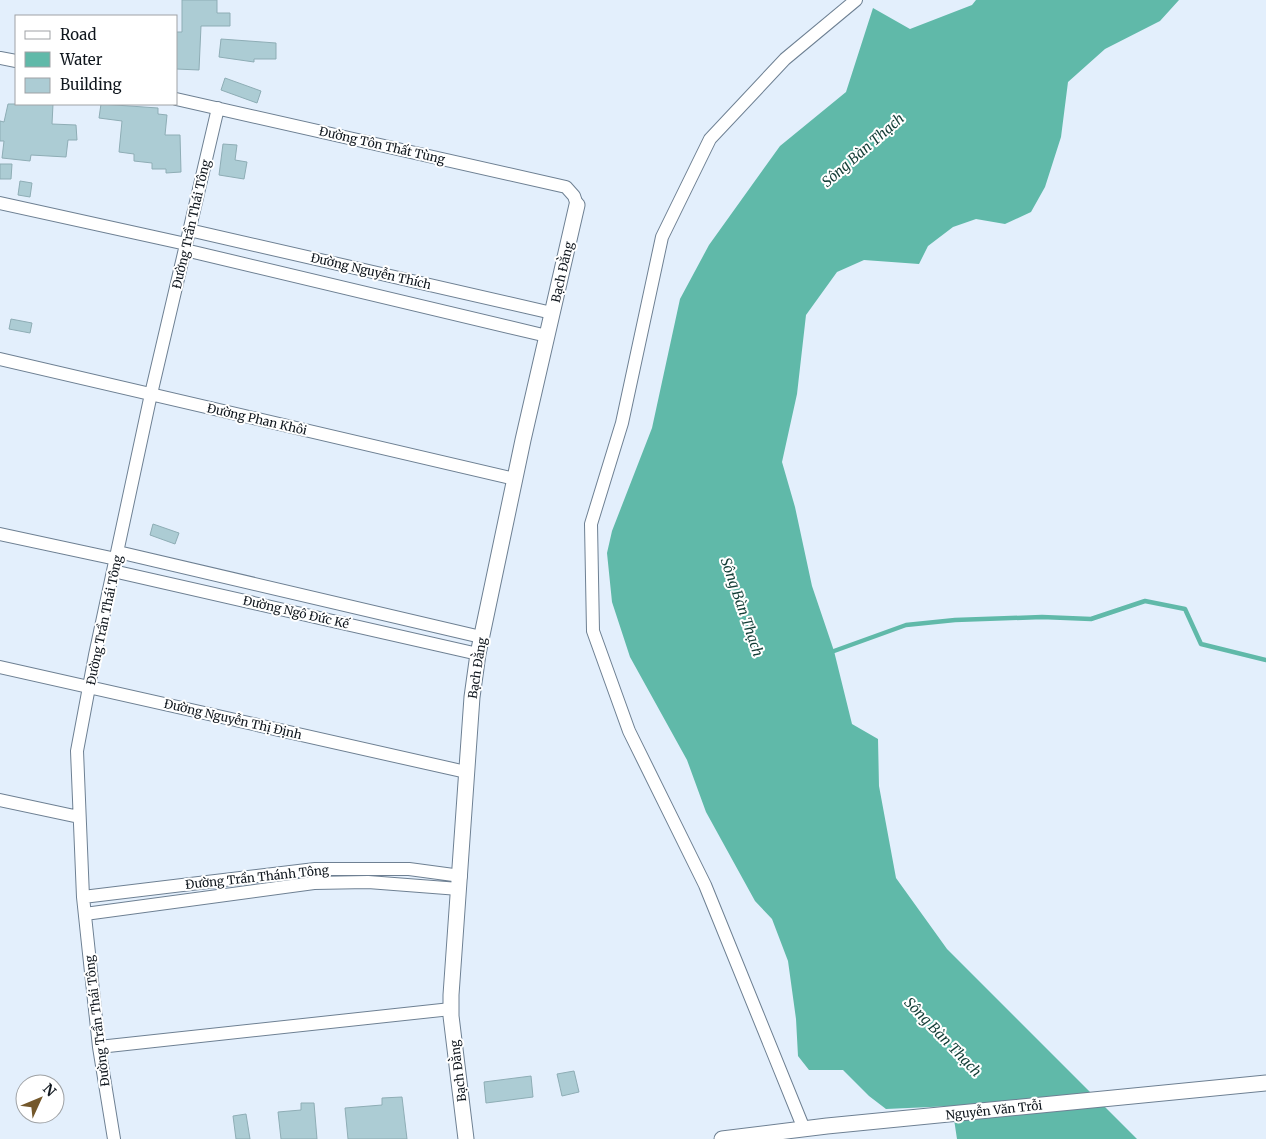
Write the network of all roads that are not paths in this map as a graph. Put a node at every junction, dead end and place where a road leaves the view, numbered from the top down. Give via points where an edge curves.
1 (856, 0) edge
2 (0, 58) edge
3 (15, 62) edge
4 (178, 99) edge
5 (218, 108) junction
6 (0, 203) edge
7 (577, 205) joint
8 (189, 230) junction
9 (185, 247) junction
10 (552, 313) junction
11 (547, 336) junction
12 (0, 359) edge
13 (151, 394) junction
14 (515, 479) junction
15 (0, 534) edge
16 (116, 560) junction
17 (481, 637) junction
18 (478, 654) junction
19 (0, 667) edge
20 (90, 687) junction
21 (466, 772) junction
22 (0, 800) edge
23 (79, 817) junction
24 (460, 882) junction
25 (83, 897) junction
26 (85, 914) junction
27 (451, 1010) junction
28 (99, 1047) junction
29 (1266, 1083) edge
30 (804, 1129) junction
31 (114, 1139) edge
32 (466, 1139) edge
33 (722, 1139) edge

1 - 30 street via 785,59 710,139 662,237 622,423 591,524 593,631 629,731 705,885
2 - 3 street
4 - 5 street, Đường Tôn Thất Tùng
5 - 7 street, Đường Tôn Thất Tùng via 566,186
5 - 8 street, Đường Trần Thái Tông
6 - 9 street, Đường Nguyễn Thích
7 - 10 street, Bạch Đằng
8 - 9 street, Đường Trần Thái Tông
8 - 10 street, Đường Nguyễn Thích
9 - 11 street, Đường Nguyễn Thích
9 - 13 street, Đường Trần Thái Tông
10 - 11 street, Bạch Đằng
11 - 14 street, Bạch Đằng
12 - 13 street, Đường Phan Khôi
13 - 14 street, Đường Phan Khôi
13 - 16 street, Đường Trần Thái Tông
14 - 17 street, Bạch Đằng
15 - 16 street, Đường Ngô Đức Kế
16 - 17 street, Đường Ngô Đức Kế
16 - 18 street, Đường Ngô Đức Kế
16 - 20 street, Đường Trần Thái Tông
17 - 18 street, Bạch Đằng
18 - 21 street, Bạch Đằng
19 - 20 street, Đường Nguyễn Thị Định
20 - 21 street, Đường Nguyễn Thị Định
20 - 23 street, Đường Trần Thái Tông via 77,751
21 - 24 street, Bạch Đằng
22 - 23 street
23 - 25 street, Đường Trần Thái Tông
24 - 25 street, Đường Trần Thánh Tông via 409,869 315,869
24 - 26 street, Đường Trần Thánh Tông via 314,883
24 - 27 street, Bạch Đằng
25 - 26 street, Đường Trần Thái Tông
26 - 28 street, Đường Trần Thái Tông
27 - 28 street
27 - 32 street, Bạch Đằng
28 - 31 street, Đường Trần Thái Tông
29 - 30 street, Nguyễn Văn Trỗi
30 - 33 street, Nguyễn Văn Trỗi

